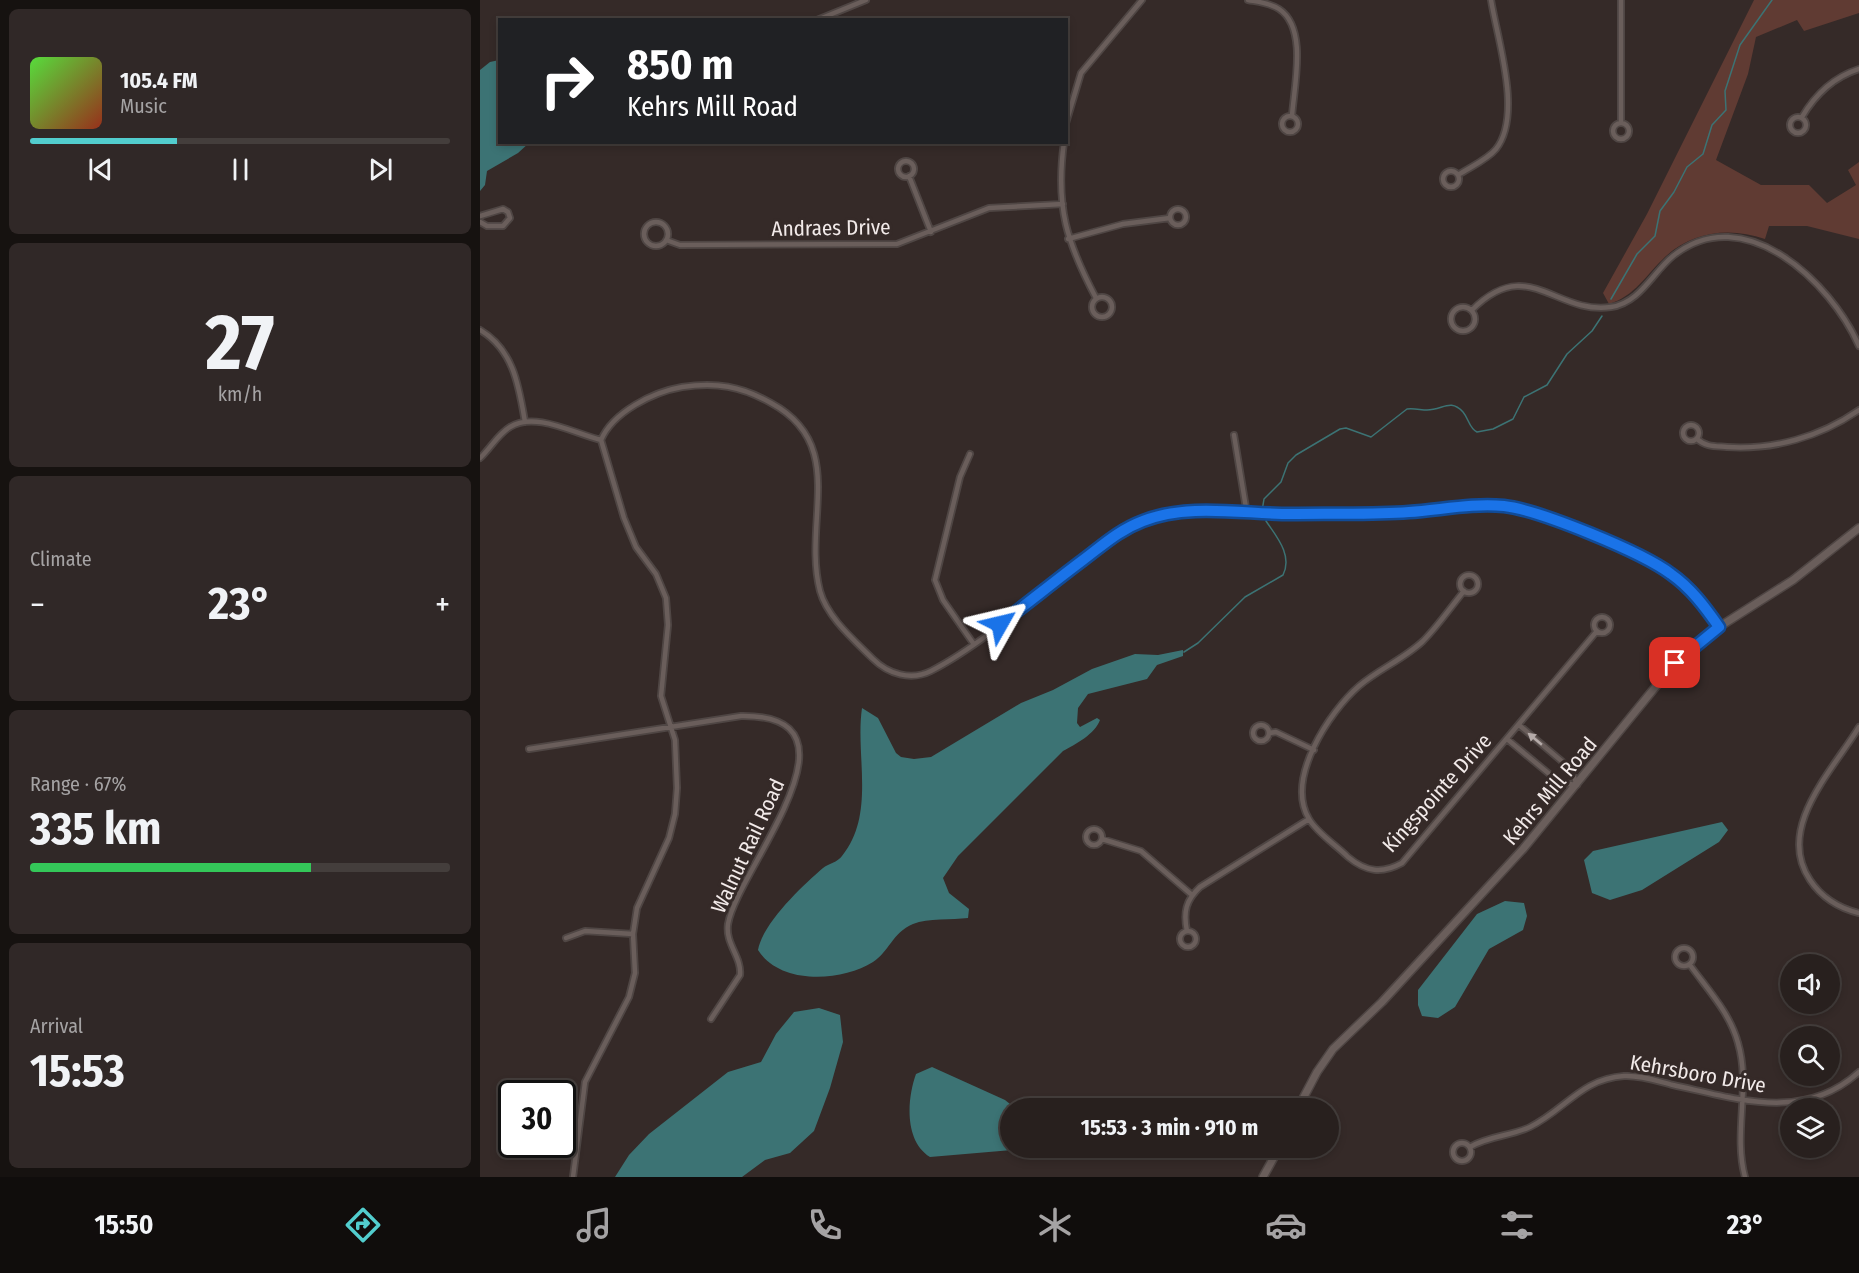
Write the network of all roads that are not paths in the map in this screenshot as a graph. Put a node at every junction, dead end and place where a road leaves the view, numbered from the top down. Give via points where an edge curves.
1 (866, 0) edge
2 (1142, 0) edge
3 (1248, 0) edge
4 (1491, 0) edge
5 (1621, 0) edge
6 (822, 18) edge
7 (1859, 69) edge
8 (1068, 116) edge
9 (1292, 116) dead end
10 (1802, 117) dead end
11 (1621, 123) dead end
12 (1064, 144) edge
13 (1458, 175) dead end
14 (909, 176) dead end
15 (1063, 204) junction
16 (480, 216) edge
17 (1170, 218) dead end
18 (480, 222) edge
19 (932, 232) junction
20 (1068, 239) junction
21 (666, 240) junction
22 (1096, 298) junction
23 (1472, 310) junction
24 (480, 330) edge
25 (1859, 346) edge
26 (1859, 410) edge
27 (525, 423) junction
28 (1234, 435) dead end
29 (1697, 439) dead end
30 (601, 440) junction
31 (970, 454) dead end
32 (480, 458) edge
33 (1246, 514) junction
34 (1859, 528) edge
35 (1464, 591) dead end
36 (1719, 627) junction
37 (1597, 631) dead end
38 (973, 643) junction
39 (1519, 725) junction
40 (1859, 727) edge
41 (672, 728) junction
42 (1269, 733) dead end
43 (1507, 739) junction
44 (529, 749) dead end
45 (1314, 750) junction
46 (1577, 785) junction
47 (1309, 819) junction
48 (1102, 839) dead end
49 (1192, 895) junction
50 (1859, 913) edge
51 (1187, 931) dead end
52 (633, 934) junction
53 (566, 938) dead end
54 (1690, 965) junction
55 (711, 1018) dead end
56 (1859, 1072) edge
57 (1303, 1098) edge
58 (1741, 1100) junction
59 (1470, 1147) junction
60 (1273, 1158) edge
61 (573, 1177) edge
62 (1263, 1177) edge
63 (1745, 1177) edge

1 - 6 street
2 - 8 street via 1081,73
3 - 9 street via 1281,10 1295,31
4 - 13 street via 1505,61 1505,131 1494,151
5 - 11 street
7 - 10 street via 1828,86
12 - 15 street
14 - 19 street
15 - 19 street, Andraes Drive via 989,208
15 - 20 street
16 - 18 street via 503,209 510,218 503,226
17 - 20 street via 1123,224
19 - 21 street, Andraes Drive via 897,244 680,245
20 - 22 street
21 - 21 street, Andraes Drive via 667,229 659,222 652,222 644,230 649,244 660,245
22 - 22 street via 1092,307 1102,318 1112,310 1112,303 1107,298
23 - 23 street via 1461,308 1454,312 1451,319 1456,330 1463,332 1473,327 1476,320
23 - 25 street via 1496,291 1520,286 1542,288 1587,306 1622,305 1689,245 1710,238 1739,237 1775,251 1811,278 1839,311
24 - 27 street via 509,360
26 - 29 street via 1828,429 1790,442 1739,448 1712,447
27 - 30 street via 542,423
27 - 32 street via 511,426
28 - 33 street
30 - 38 street via 619,416 673,389 729,385 775,404 801,425 816,453 817,573 821,595 834,617 875,661 897,674 930,671
30 - 41 street via 624,518 666,598 668,626 661,696
31 - 38 street via 960,477 935,580 943,600
33 - 36 street via 1508,507 1549,519 1645,558 1682,582
33 - 38 street via 1189,512 1142,521 1107,539
34 - 36 main road, Kehrs Mill Road via 1793,580
35 - 45 street via 1422,641 1347,698
36 - 46 main road, Kehrs Mill Road via 1661,677
37 - 39 street, Kingspointe Drive
39 - 43 street, Kingspointe Drive
46 -> 39 street, Kingspointe Drive via 1571,769
40 - 50 street via 1806,810 1799,839 1802,864 1814,886 1836,905
41 - 44 street, Walnut Rail Road
41 - 52 street via 677,774 675,814 659,863 637,908
41 - 55 street, Walnut Rail Road via 741,716 772,717 788,730 800,752 795,786 733,908 728,942 741,967 740,975
42 - 45 street via 1276,732
43 - 46 street, Kingspointe Drive via 1559,782
43 - 47 street, Kingspointe Drive via 1410,854 1390,869 1369,870 1358,865
45 - 47 street via 1301,783
46 - 57 main road, Kehrs Mill Road via 1456,924 1333,1049
47 - 49 street
48 - 49 street via 1141,851
49 - 51 street via 1185,910
52 - 53 street via 585,932
52 - 61 street via 635,973 629,997 585,1082
54 - 54 street via 1691,951 1678,950 1678,964
54 - 58 street via 1734,1031 1742,1060
56 - 58 street, Kehrsboro Drive via 1840,1086 1806,1101 1770,1104
58 - 59 street, Kehrsboro Drive via 1638,1077 1602,1079 1584,1087 1553,1114 1530,1126
58 - 63 street via 1740,1152
59 - 59 street, Kehrsboro Drive via 1457,1144 1453,1149 1455,1157 1467,1160
60 - 62 main road

